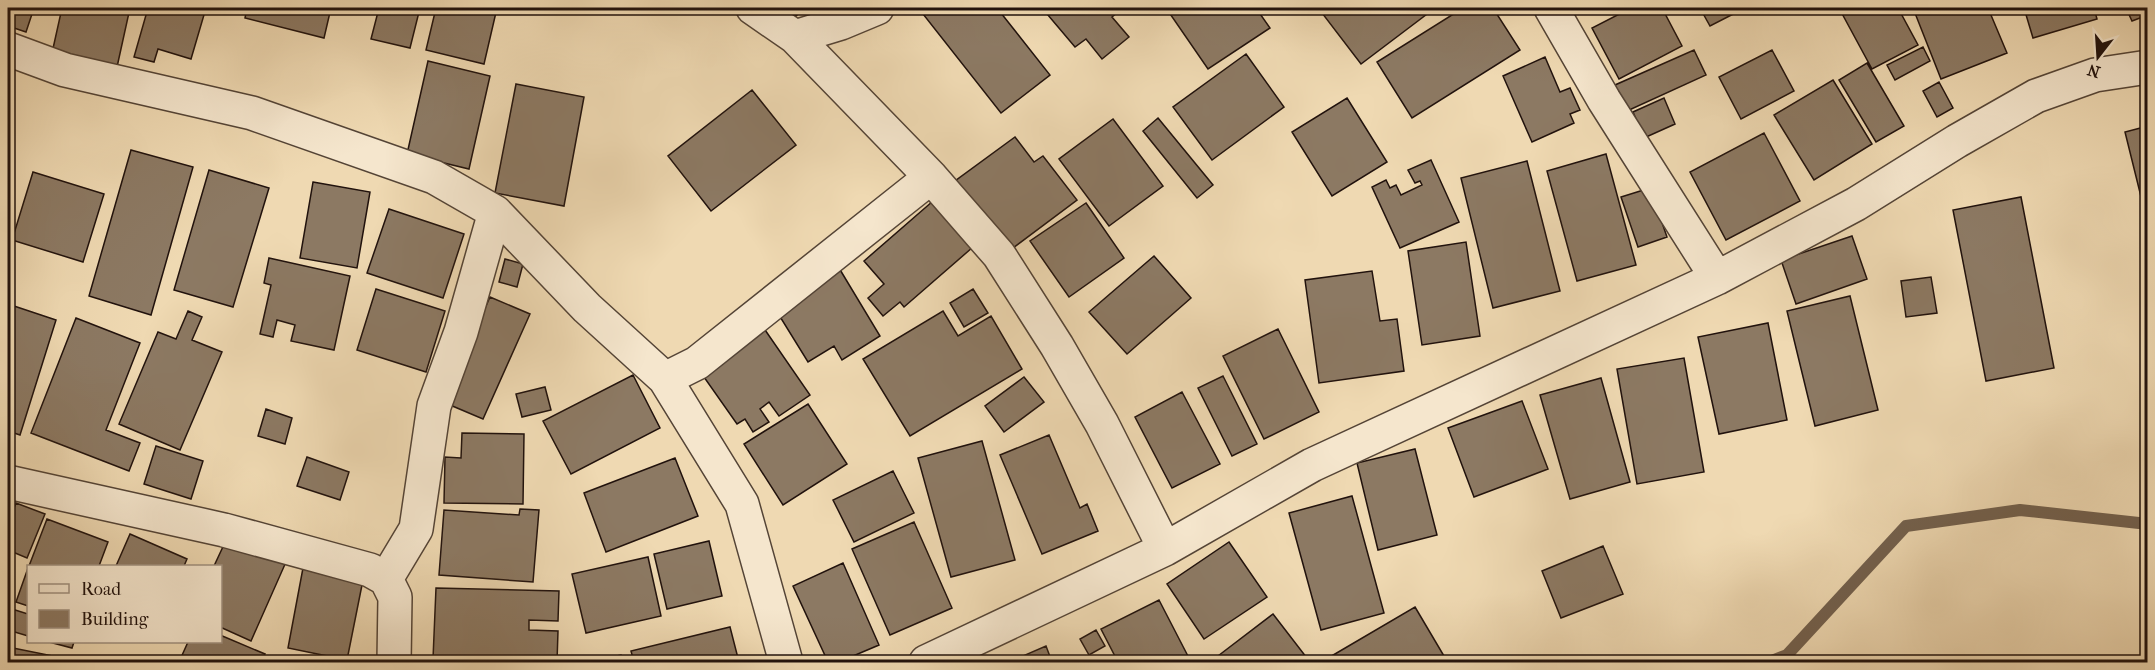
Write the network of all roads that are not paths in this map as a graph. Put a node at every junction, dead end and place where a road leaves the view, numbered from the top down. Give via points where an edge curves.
1 (753, 8) edge
2 (877, 8) edge
3 (1551, 8) edge
4 (795, 37) junction
5 (8, 49) edge
6 (2148, 68) edge
7 (931, 177) junction
8 (495, 212) junction
9 (1717, 278) junction
10 (665, 379) junction
11 (8, 482) edge
12 (1165, 549) junction
13 (386, 579) junction
14 (394, 663) edge
15 (786, 663) edge
16 (927, 663) edge

1 - 4 street
2 - 4 street
3 - 9 street via 1604,100
4 - 7 street
5 - 8 street via 65,70 252,113 434,177
6 - 9 street via 2095,75 2036,96 1856,204
7 - 10 street via 697,363
7 - 12 street via 999,255 1050,336 1102,424
8 - 10 street via 587,308
8 - 13 street via 461,332 434,406 416,528
9 - 12 street via 1312,465
10 - 15 street via 742,504
11 - 13 street via 224,530 331,558
12 - 16 street
13 - 14 street via 395,597

